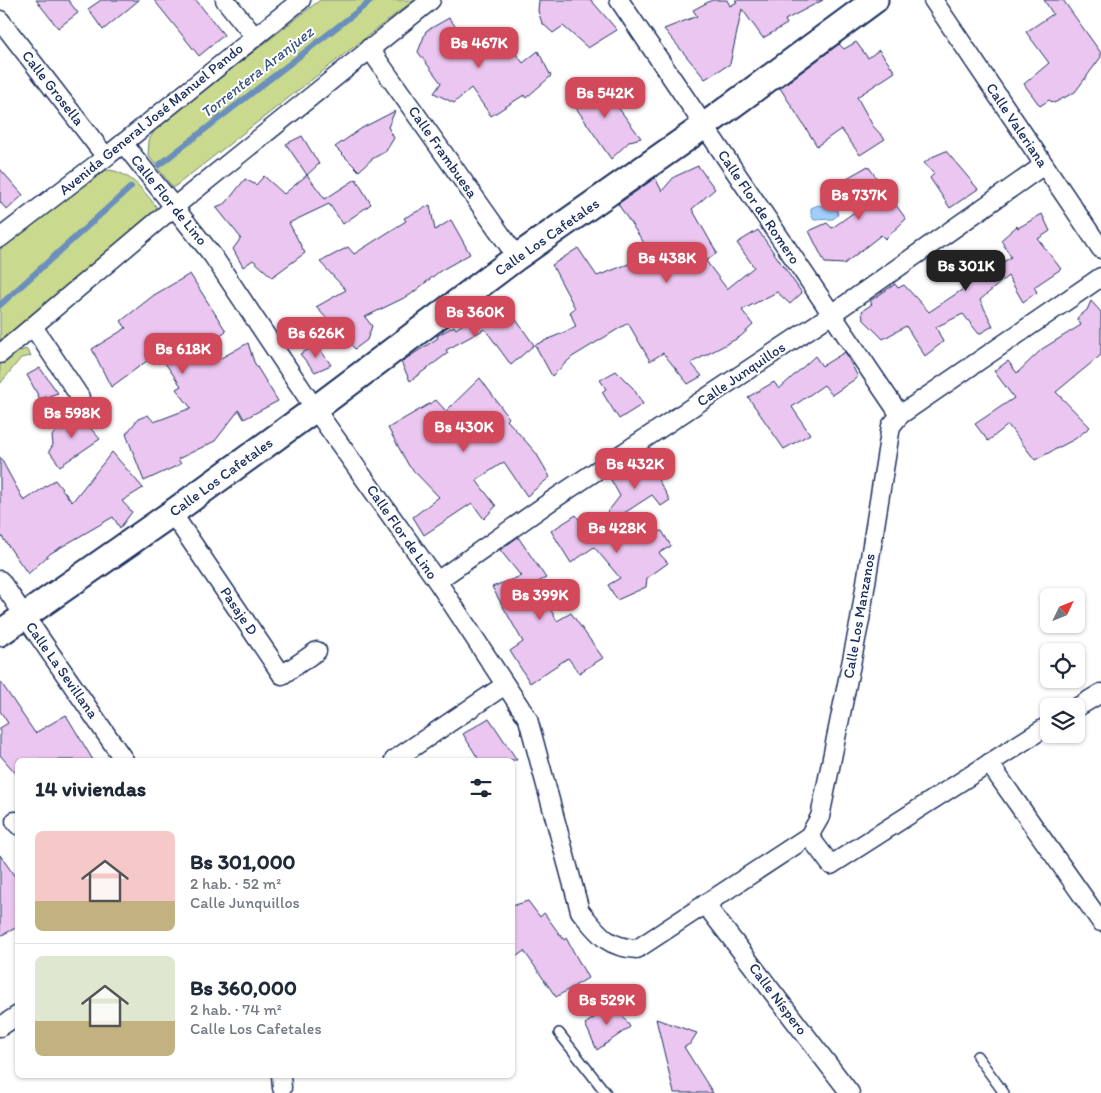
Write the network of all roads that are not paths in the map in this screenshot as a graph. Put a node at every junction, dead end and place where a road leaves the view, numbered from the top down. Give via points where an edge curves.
1 (225, 0) edge
2 (301, 0) edge
3 (431, 0) edge
4 (619, 0) edge
5 (875, 0) edge
6 (933, 0) edge
7 (0, 20) edge
8 (254, 36) junction
9 (369, 48) junction
10 (704, 126) junction
11 (123, 143) junction
12 (106, 156) junction
13 (1044, 164) junction
14 (174, 207) junction
15 (0, 238) edge
16 (1101, 249) edge
17 (517, 257) junction
18 (1101, 277) edge
19 (832, 314) junction
20 (34, 328) junction
21 (0, 354) edge
22 (80, 397) dead end
23 (315, 409) junction
24 (900, 415) junction
25 (172, 513) junction
26 (0, 580) edge
27 (437, 581) junction
28 (24, 615) junction
29 (0, 633) edge
30 (316, 652) dead end
31 (504, 685) junction
32 (1101, 693) edge
33 (1085, 703) edge
34 (1040, 732) edge
35 (123, 758) edge
36 (397, 758) edge
37 (989, 763) junction
38 (809, 836) junction
39 (705, 904) junction
40 (1101, 922) edge
41 (618, 947) joint
42 (15, 1017) edge
43 (0, 1027) edge
44 (559, 1033) dead end
45 (977, 1056) dead end
46 (606, 1093) edge
47 (850, 1093) edge
48 (1004, 1093) edge

1 - 8 street
2 - 8 street, Avenida General José Manuel Pando
3 - 9 street
4 - 10 street, Calle Flor de Romero
5 - 10 main road, Calle Los Cafetales
6 - 13 street, Calle Valeriana
7 - 12 street, Calle Grosella
8 - 11 street, Avenida General José Manuel Pando
9 - 14 street
9 - 17 street, Calle Frambuesa
10 - 17 main road, Calle Los Cafetales
10 - 19 street, Calle Flor de Romero
11 - 12 street, Avenida General José Manuel Pando
11 - 14 street, Calle Flor de Lino
12 - 15 street, Avenida General José Manuel Pando
13 - 16 street, Calle Valeriana
13 - 19 street, Calle Junquillos
14 - 20 street
14 - 23 street, Calle Flor de Lino via 213,256
17 - 23 main road, Calle Los Cafetales
18 - 24 street, Calle Los Manzanos
19 - 24 street, Calle Flor de Romero
19 - 27 street, Calle Junquillos via 551,500
20 - 21 street
20 - 22 street
23 - 25 main road, Calle Los Cafetales
23 - 27 street, Calle Flor de Lino
24 - 38 street, Calle Los Manzanos via 891,426 860,620 820,817
25 - 28 main road, Calle Los Cafetales
25 - 30 street, Pasaje D via 282,675
26 - 28 street, Calle La Sevillana
27 - 31 street, Calle Flor de Lino
28 - 29 main road, Calle Los Cafetales
28 - 35 street, Calle La Sevillana
31 - 36 street
31 - 41 street, Calle Flor de Lino via 528,719 580,911 600,934
32 - 33 street
34 - 37 street
37 - 38 street via 831,865
37 - 40 street
38 - 39 street, Calle Los Manzanos
39 - 41 street, Calle Los Manzanos via 637,949
39 - 47 street, Calle Níspero
42 - 43 street
44 - 46 lane
45 - 48 lane

